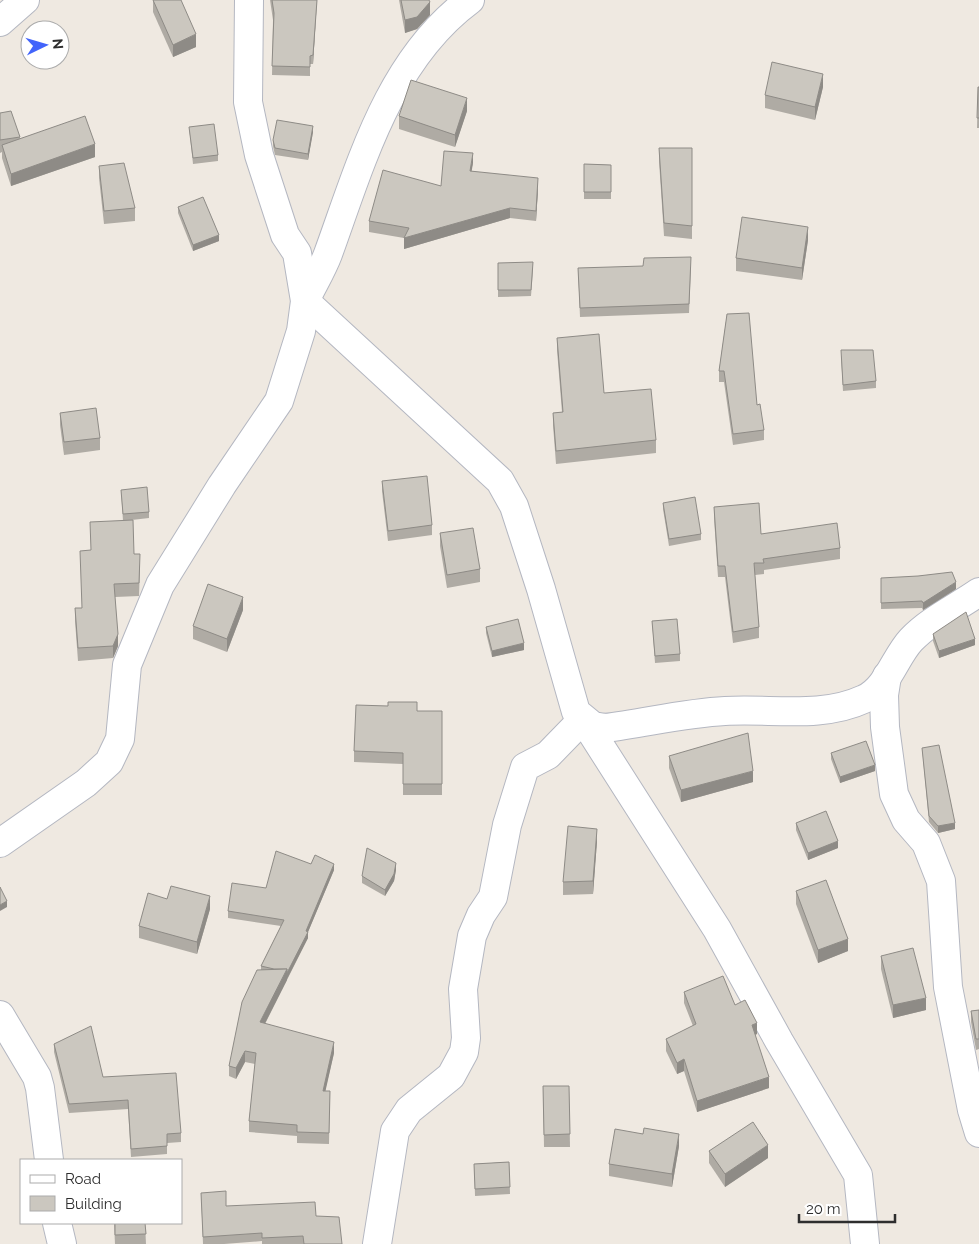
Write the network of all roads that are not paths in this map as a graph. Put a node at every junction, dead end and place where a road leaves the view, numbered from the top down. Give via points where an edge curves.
1 (25, 0) edge
2 (249, 0) edge
3 (470, 0) edge
4 (0, 22) edge
5 (305, 301) junction
6 (979, 592) edge
7 (887, 676) junction
8 (584, 719) junction
9 (0, 843) edge
10 (0, 1015) edge
11 (979, 1134) edge
12 (49, 1159) edge
13 (57, 1224) edge
14 (62, 1244) edge
15 (378, 1244) edge
16 (865, 1244) edge

1 - 4 street
2 - 5 street via 248,102 253,131 285,235 297,253
3 - 5 street via 430,36 395,90 368,142 328,256
5 - 8 street via 500,481 514,506 542,589 576,712
5 - 9 street via 301,331 280,401 222,485 160,585 127,665 120,739 109,762
6 - 7 street via 929,623 909,642
7 - 8 street via 865,699 831,708 787,713 726,711 605,728 593,726
7 - 11 street via 885,727 894,794 906,820 926,843 940,881 948,987
8 - 15 street via 548,755 525,767 507,825 493,897 472,936 462,989 464,1052 451,1076 409,1110 395,1131
8 - 16 street via 717,929 858,1175
10 - 12 street via 40,1088
13 - 14 street

